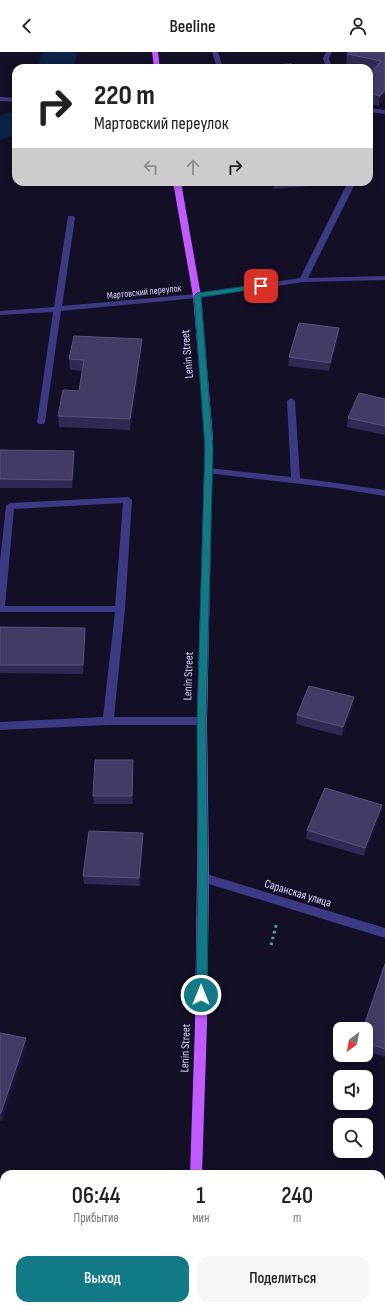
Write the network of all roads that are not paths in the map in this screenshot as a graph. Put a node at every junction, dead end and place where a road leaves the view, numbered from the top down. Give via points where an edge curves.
1 (155, 52) edge
2 (215, 52) edge
3 (329, 52) edge
4 (156, 64) edge
5 (219, 64) edge
6 (328, 64) edge
7 (0, 99) edge
8 (12, 100) edge
9 (373, 110) edge
10 (385, 112) edge
11 (178, 186) edge
12 (350, 186) edge
13 (71, 218) dead end
14 (385, 278) edge
15 (303, 280) junction
16 (197, 296) junction
17 (59, 309) junction
18 (0, 313) edge
19 (292, 401) dead end
20 (41, 422) dead end
21 (209, 471) junction
22 (296, 481) junction
23 (385, 493) edge
24 (120, 609) junction
25 (202, 721) junction
26 (108, 722) junction
27 (0, 726) edge
28 (203, 878) junction
29 (385, 933) edge
30 (196, 1170) edge

1 - 4 main road
2 - 5 street
3 - 6 street via 326,58
7 - 8 street
9 - 10 street
11 - 16 main road, Lenin Street
12 - 15 street
13 - 17 street
14 - 15 street, Мартовский переулок
15 - 16 street, Мартовский переулок
16 - 17 street, Мартовский переулок
16 - 21 main road, Lenin Street via 209,438
17 - 18 street, Мартовский переулок
17 - 20 street
19 - 22 street
21 - 22 street
21 - 25 main road, Lenin Street
22 - 23 street
24 - 24 street via 128,500 10,506 0,608
24 - 26 street
25 - 26 street
25 - 28 main road, Lenin Street
26 - 27 street
28 - 29 street, Саранская улица
28 - 30 main road, Lenin Street

